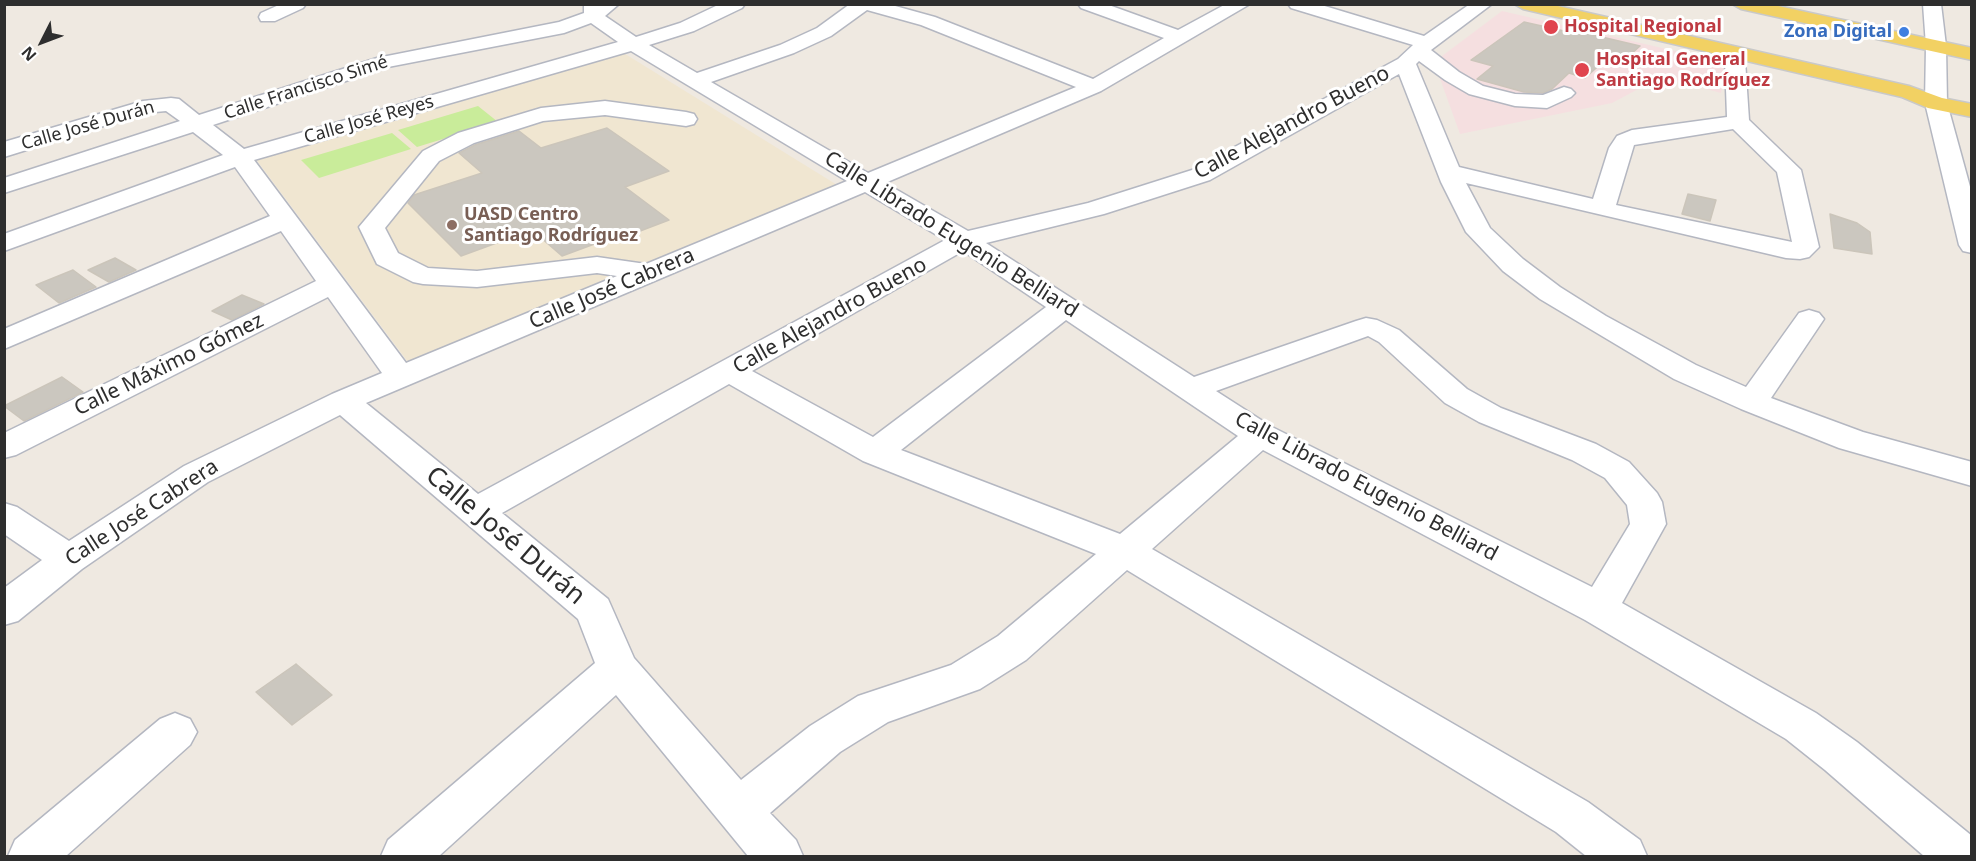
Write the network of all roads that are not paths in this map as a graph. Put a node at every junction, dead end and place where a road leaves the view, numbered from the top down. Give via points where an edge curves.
1 (297, 4) edge
2 (736, 4) edge
3 (864, 4) edge
4 (1087, 4) edge
5 (1241, 4) edge
6 (1297, 4) edge
7 (1483, 4) edge
8 (1741, 4) edge
9 (1932, 4) edge
10 (1516, 6) edge
11 (556, 8) dead end
12 (599, 8) edge
13 (268, 17) dead end
14 (1179, 37) junction
15 (633, 44) junction
16 (1936, 46) junction
17 (1417, 52) junction
18 (1971, 54) edge
19 (1735, 60) junction
20 (693, 81) junction
21 (1094, 87) junction
22 (1564, 93) dead end
23 (1936, 103) junction
24 (1971, 111) edge
25 (686, 119) dead end
26 (1738, 122) junction
27 (199, 124) junction
28 (4, 150) edge
29 (240, 157) junction
30 (1449, 172) junction
31 (866, 181) junction
32 (4, 186) edge
33 (1602, 208) junction
34 (286, 219) junction
35 (964, 240) junction
36 (1971, 242) edge
37 (4, 243) edge
38 (649, 273) junction
39 (334, 283) junction
40 (1066, 306) junction
41 (1809, 319) dead end
42 (4, 340) edge
43 (730, 372) junction
44 (401, 378) junction
45 (1191, 389) junction
46 (343, 401) junction
47 (1752, 402) junction
48 (1260, 435) junction
49 (4, 447) edge
50 (875, 453) junction
51 (1971, 474) edge
52 (475, 512) junction
53 (4, 516) edge
54 (1125, 551) junction
55 (69, 559) junction
56 (1599, 609) junction
57 (4, 610) edge
58 (618, 668) junction
59 (175, 732) dead end
60 (738, 812) junction
61 (32, 856) edge
62 (405, 856) edge
63 (779, 856) edge
64 (1623, 856) edge
65 (1959, 856) edge

1 - 13 street
2 - 15 street, Calle José Reyes via 687,27
3 - 20 street via 824,32 787,50
3 - 21 street via 928,21
4 - 14 street
5 - 14 street, Calle José Cabrera
6 - 17 street
7 - 17 street, Calle Alejandro Bueno
8 - 16 main road
9 - 16 street
10 - 19 main road
10 - 23 main road via 1909,92
11 - 12 street
12 - 15 street, Calle Librado Eugenio Belliard
12 - 27 street, Calle Francisco Simé via 564,27 384,62
14 - 21 street, Calle José Cabrera
15 - 20 street, Calle Librado Eugenio Belliard
15 - 29 street, Calle José Reyes
16 - 18 main road
16 - 23 street
17 - 22 street via 1476,90 1515,100 1547,102
17 - 30 street
17 - 35 street, Calle Alejandro Bueno via 1201,175 1095,209
19 - 23 main road via 1910,101
19 - 26 street
20 - 31 street, Calle Librado Eugenio Belliard
21 - 31 street, Calle José Cabrera
23 - 24 main road
23 - 36 street
25 - 38 street via 605,108 541,115 466,138 431,156 372,227 387,258 423,276 477,279 597,266
26 - 33 street via 1625,141
26 - 33 street via 1790,171 1806,247 1800,251
27 - 28 street, Calle José Durán via 171,105 160,104
27 - 29 street, Calle José Durán
27 - 32 street, Calle Francisco Simé
29 - 34 street, Calle José Durán
29 - 37 street, Calle José Reyes
30 - 33 street
30 - 47 street via 1479,232 1513,265 1596,322 1686,372
31 - 35 street, Calle Librado Eugenio Belliard
31 - 38 street, Calle José Cabrera
34 - 39 street, Calle José Durán
34 - 42 street
35 - 40 street, Calle Librado Eugenio Belliard
35 - 43 street, Calle Alejandro Bueno
38 - 44 street, Calle José Cabrera
39 - 44 street, Calle José Durán
39 - 49 street, Calle Máximo Gómez
40 - 45 street, Calle Librado Eugenio Belliard
40 - 50 street
41 - 47 street
43 - 50 street
43 - 52 street, Calle Alejandro Bueno
44 - 46 street, Calle José Cabrera
45 - 48 street, Calle Librado Eugenio Belliard
45 - 56 street via 1366,327 1377,329 1456,396 1490,415 1617,470 1644,502 1648,524
46 - 52 street, Calle José Durán
46 - 55 street, Calle José Cabrera via 196,474
47 - 51 street via 1851,440
48 - 54 street
48 - 56 street, Calle Librado Eugenio Belliard
50 - 54 street
52 - 58 street, Calle José Durán via 594,610
53 - 55 street
54 - 60 street via 1012,648 965,677 873,709 825,739
54 - 64 street via 1572,817
55 - 57 street, Calle José Cabrera
56 - 65 street, Calle Librado Eugenio Belliard via 1801,726
58 - 60 street, Calle José Durán
58 - 62 street
59 - 61 street
60 - 63 street, Calle José Durán

